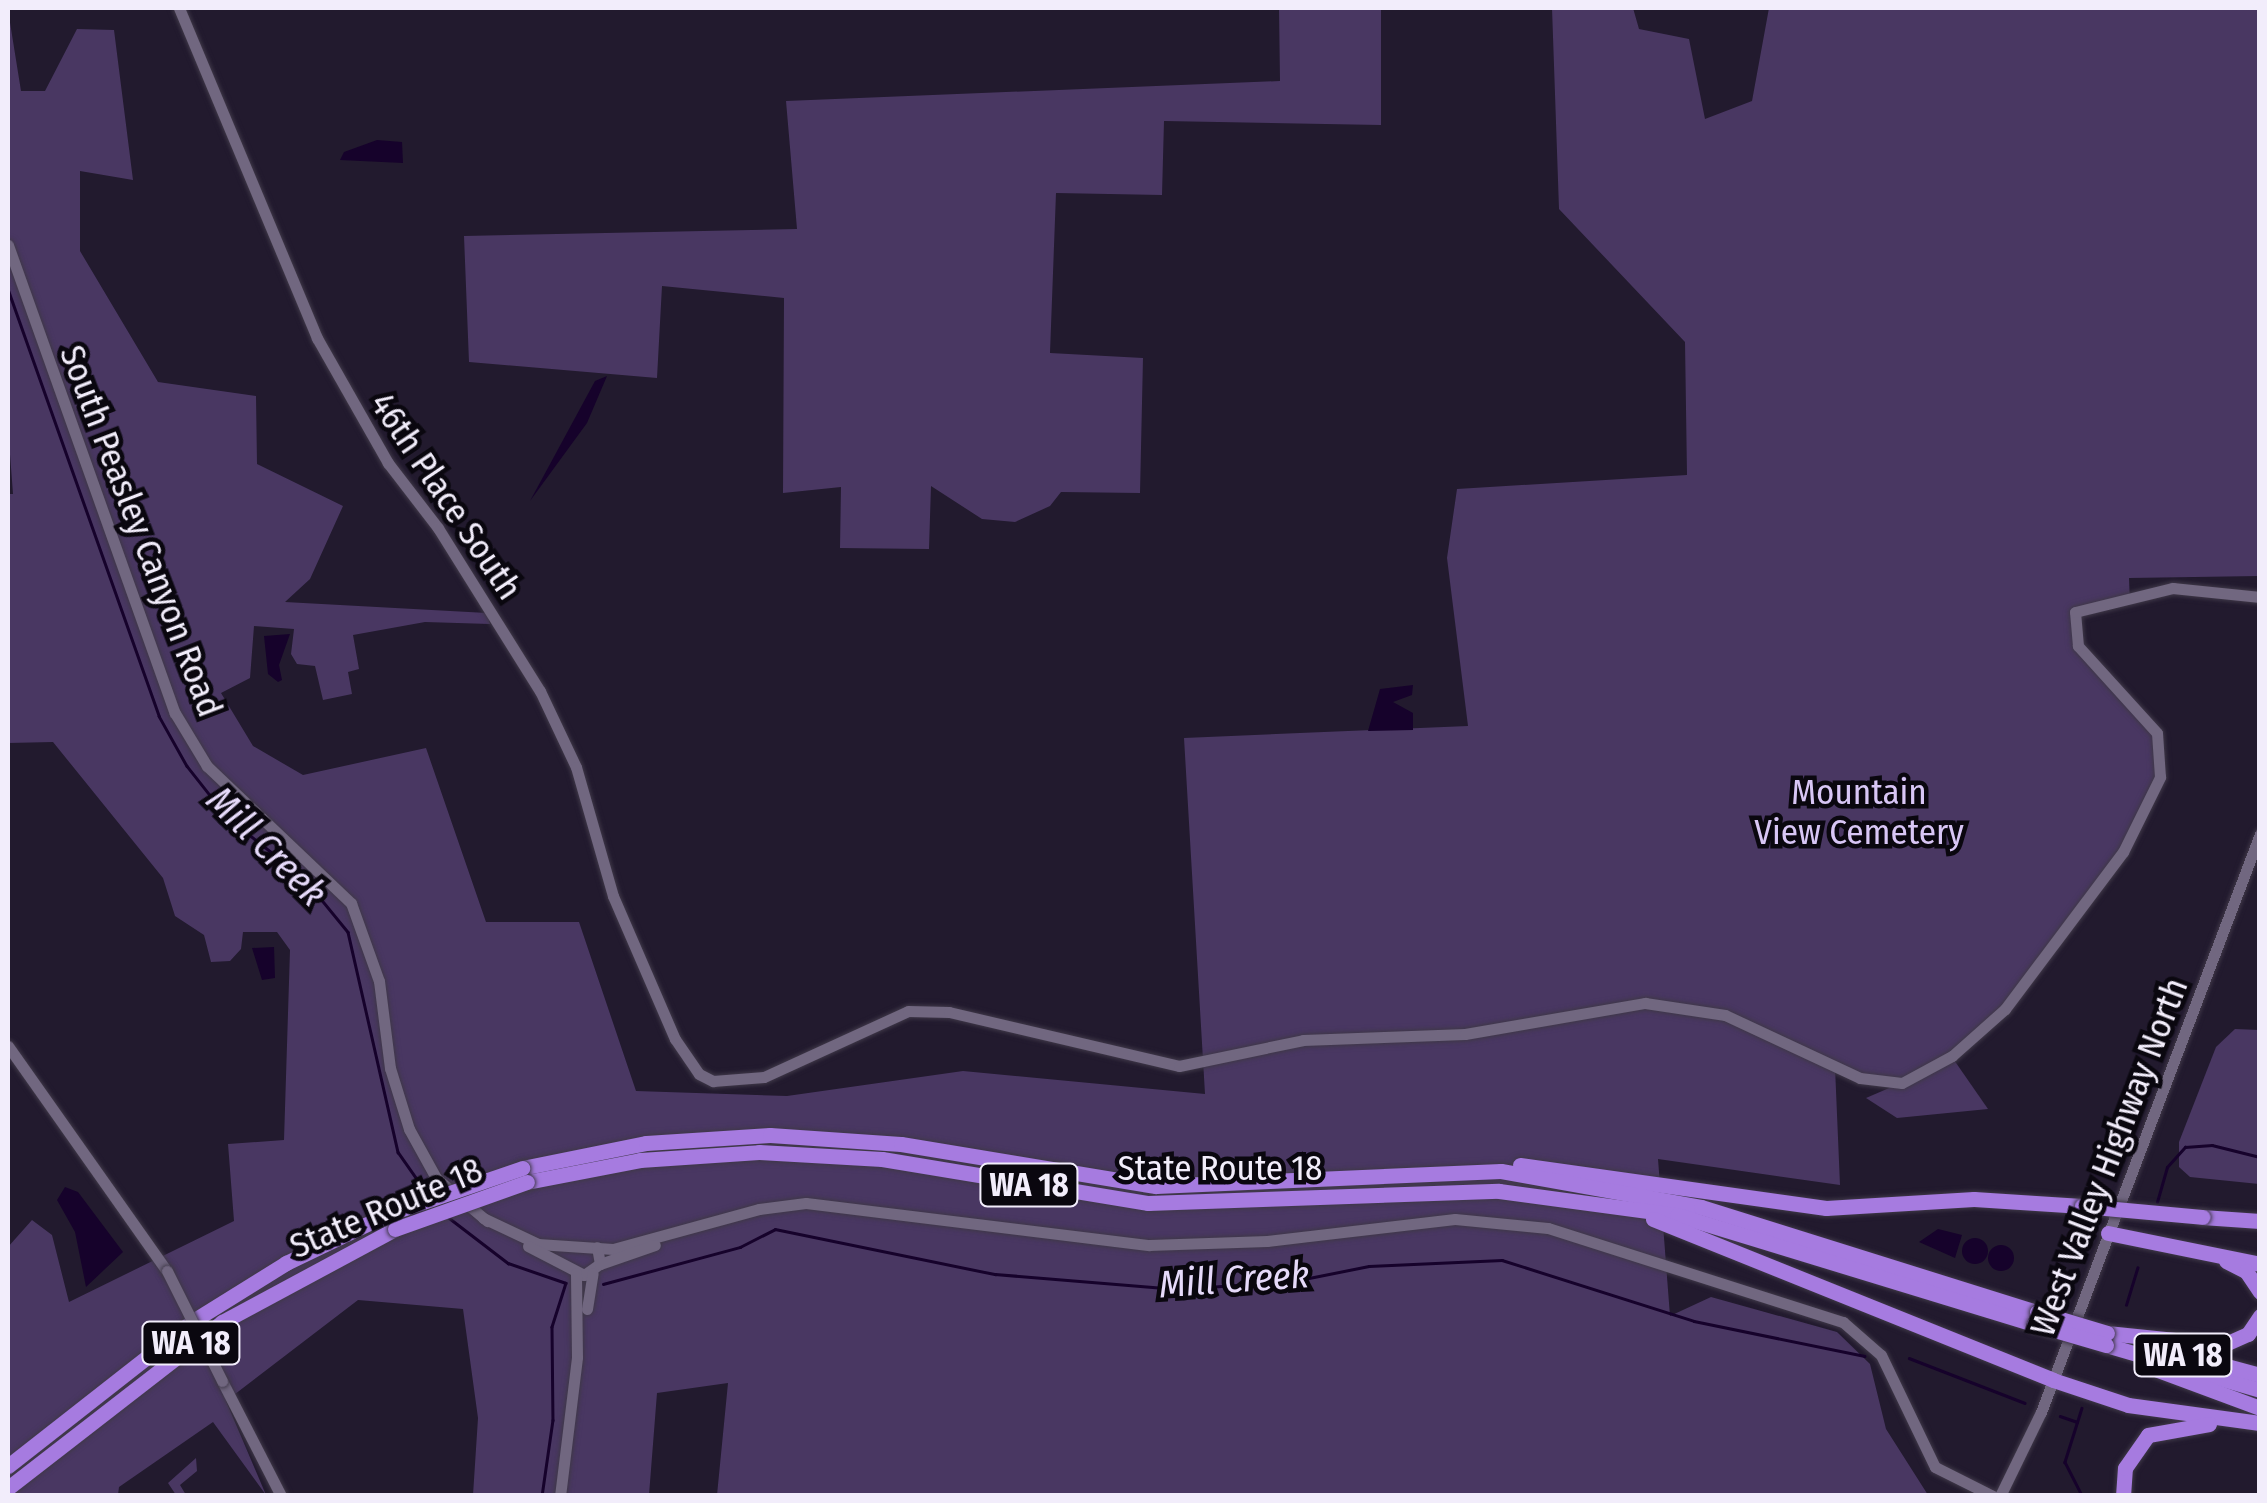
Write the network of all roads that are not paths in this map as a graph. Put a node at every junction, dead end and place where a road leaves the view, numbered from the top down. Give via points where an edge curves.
1 (179, 8) edge
2 (8, 245) edge
3 (2260, 597) edge
4 (2260, 834) edge
5 (8, 1046) edge
6 (1394, 1172) junction
7 (525, 1175) junction
8 (1606, 1204) junction
9 (483, 1218) junction
10 (2260, 1220) edge
11 (391, 1221) junction
12 (686, 1230) junction
13 (2108, 1234) junction
14 (573, 1246) junction
15 (2174, 1246) junction
16 (597, 1247) junction
17 (2260, 1264) edge
18 (596, 1269) junction
19 (573, 1270) junction
20 (2260, 1292) edge
21 (2260, 1316) edge
22 (2036, 1318) junction
23 (2106, 1339) junction
24 (2126, 1352) junction
25 (577, 1357) junction
26 (2260, 1375) edge
27 (2053, 1380) junction
28 (2260, 1390) edge
29 (2260, 1408) edge
30 (2253, 1422) edge
31 (8, 1466) edge
32 (8, 1488) edge
33 (281, 1496) edge
34 (560, 1496) edge
35 (1996, 1496) edge
36 (2123, 1496) edge

1 - 3 main road, 46th Place South via 348,399 468,574 562,732 613,896 666,1015 698,1074 726,1084 804,1063 908,1011 949,1012 1179,1066 1328,1037 1465,1034 1645,1003 1746,1022 1874,1083 1902,1083 1987,1026 2035,973 2132,838 2160,777 2157,733 2078,646 2075,612 2173,588
2 - 9 main road, South Peasley Canyon Road via 175,713 207,766 351,903 375,967 390,1068 409,1129 436,1178
4 - 13 main road, West Valley Highway North
5 - 33 main road, bridge via 167,1270
6 - 7 highway, State Route 18 / WA 18 via 1156,1186 901,1144 770,1135 646,1143
6 - 10 highway, bridge via 1422,1165 1522,1164 1826,1208 1974,1198
6 - 22 highway, State Route 18 / WA 18 via 1501,1171 1632,1190
7 - 8 highway, State Route 18 / WA 18 via 758,1152 882,1159 1148,1203 1446,1190
7 - 11 highway, State Route 18 / WA 18, bridge
8 - 22 highway, State Route 18 / WA 18 via 1677,1215
8 - 27 highway via 1731,1247
9 - 14 main road, South Peasley Canyon Road via 538,1244
9 - 19 main road, South Peasley Canyon Road
11 - 31 highway, State Route 18 / WA 18 via 286,1263 193,1320
11 - 32 highway, State Route 18 / WA 18 via 208,1332
12 - 16 main road via 623,1248
12 - 18 main road
12 - 35 main road via 759,1208 806,1204 1149,1244 1267,1241 1454,1219 1548,1228 1843,1322 1881,1356 1935,1466
13 - 15 highway
13 - 27 main road, West Valley Highway North
14 - 16 main road, South Peasley Canyon Road
14 - 19 main road
15 - 17 highway
15 - 20 highway via 2237,1265
16 - 18 main road
18 - 19 main road
18 - 25 main road
19 - 25 main road
21 - 23 highway via 2248,1334 2223,1345
22 - 23 highway, State Route 18 / WA 18, bridge
23 - 24 highway, State Route 18 / WA 18
23 - 26 highway, State Route 18 / WA 18
24 - 28 highway, State Route 18 / WA 18
24 - 29 highway via 2187,1383
25 - 34 main road
27 - 30 highway via 2128,1405
27 - 35 main road, West Valley Highway North
30 - 36 highway via 2176,1426 2148,1436 2129,1458

